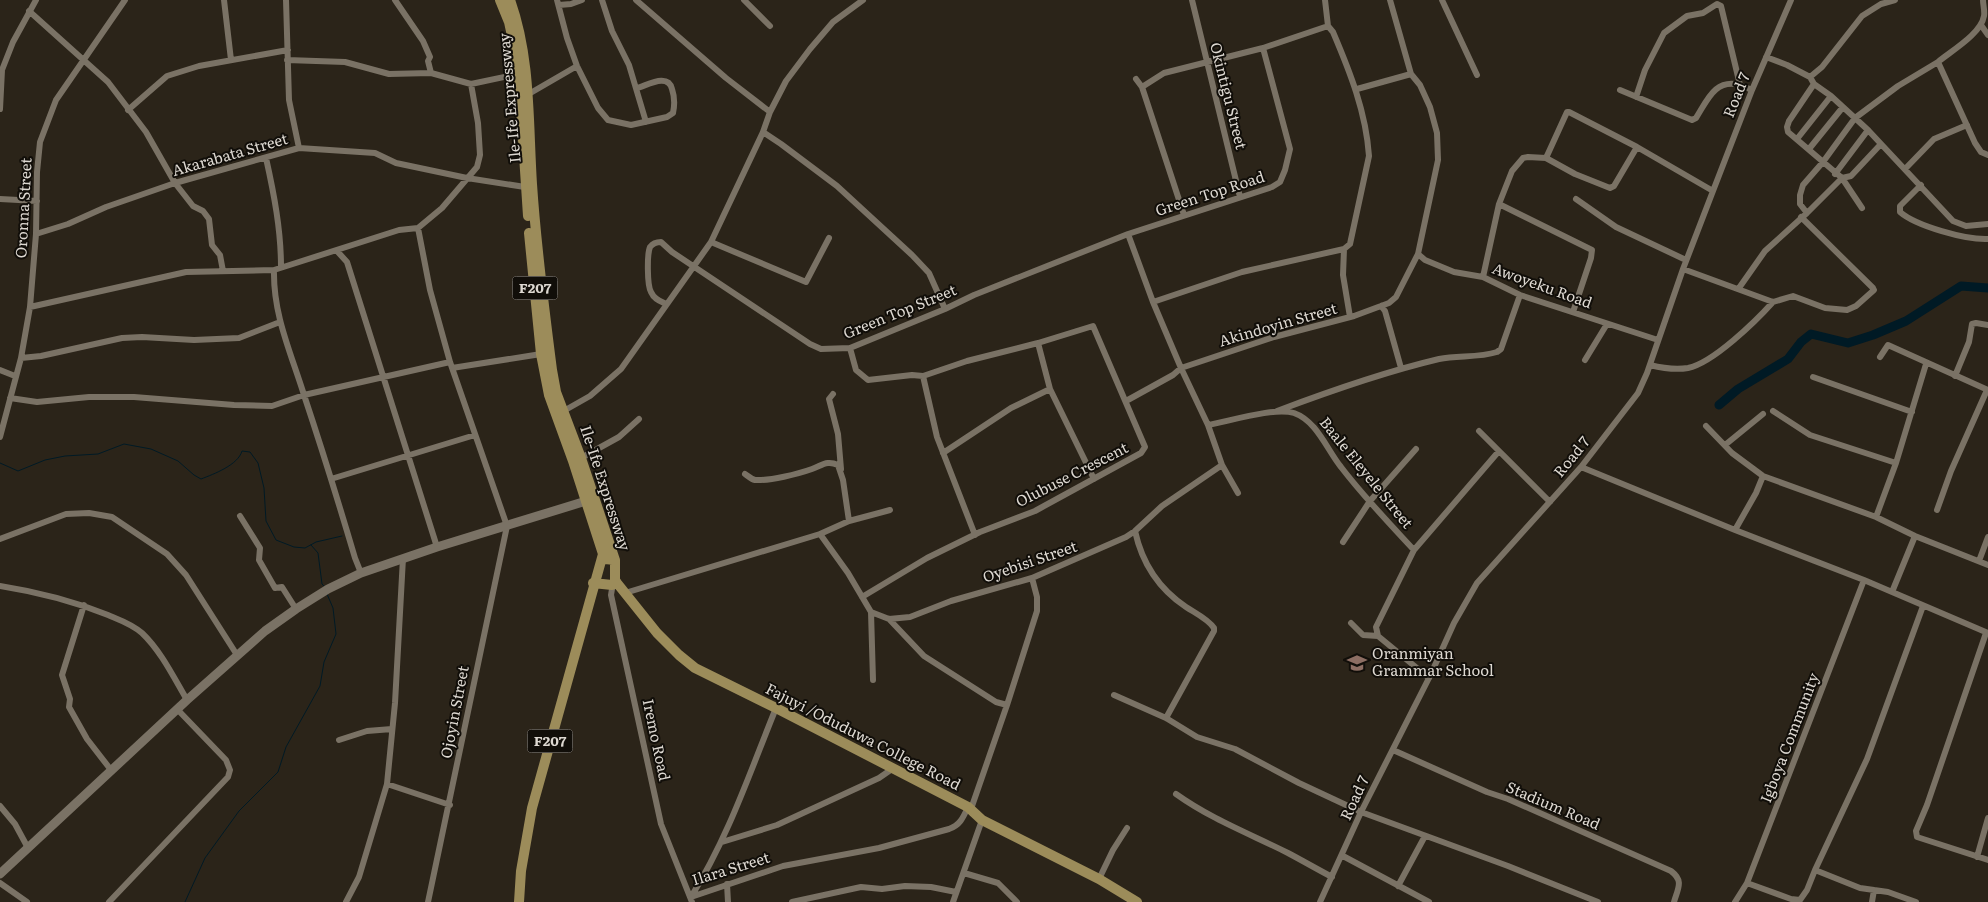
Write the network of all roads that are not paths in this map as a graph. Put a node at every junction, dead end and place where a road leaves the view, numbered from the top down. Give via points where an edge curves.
1 (36, 0) edge
2 (125, 0) edge
3 (224, 0) edge
4 (286, 0) edge
5 (395, 0) edge
6 (500, 0) edge
7 (510, 0) edge
8 (582, 0) edge
9 (602, 0) edge
10 (636, 0) edge
11 (744, 0) edge
12 (863, 0) edge
13 (1192, 0) edge
14 (1325, 0) edge
15 (1391, 0) edge
16 (1442, 0) edge
17 (1791, 0) edge
18 (1895, 0) edge
19 (1983, 0) edge
20 (558, 2) edge
21 (29, 11) junction
22 (1981, 25) junction
23 (770, 26) dead end
24 (1328, 26) junction
25 (1988, 35) edge
26 (1263, 48) junction
27 (288, 50) junction
28 (1766, 57) junction
29 (84, 59) junction
30 (231, 60) junction
31 (287, 60) junction
32 (1938, 62) junction
33 (1207, 63) junction
34 (577, 66) junction
35 (430, 73) junction
36 (518, 74) junction
37 (1411, 74) junction
38 (1477, 75) dead end
39 (1810, 77) junction
40 (1136, 79) dead end
41 (471, 84) junction
42 (1814, 84) junction
43 (1740, 85) junction
44 (1142, 87) junction
45 (637, 88) junction
46 (1356, 89) junction
47 (1620, 90) dead end
48 (1752, 90) junction
49 (526, 95) junction
50 (1831, 96) junction
51 (1636, 97) junction
52 (1842, 107) junction
53 (0, 109) edge
54 (128, 110) junction
55 (770, 112) junction
56 (1855, 118) junction
57 (646, 122) junction
58 (1968, 125) junction
59 (1868, 130) junction
60 (763, 132) junction
61 (1797, 139) junction
62 (1880, 145) junction
63 (1637, 147) junction
64 (299, 148) junction
65 (1809, 149) junction
66 (1988, 155) edge
67 (266, 158) junction
68 (1546, 158) junction
69 (1823, 162) junction
70 (1905, 169) junction
71 (1835, 174) junction
72 (467, 178) junction
73 (1842, 178) junction
74 (175, 183) junction
75 (1921, 186) junction
76 (525, 187) junction
77 (1713, 191) junction
78 (1240, 197) junction
79 (0, 199) edge
80 (1576, 199) dead end
81 (36, 202) junction
82 (1499, 204) junction
83 (1862, 208) dead end
84 (1807, 213) junction
85 (1184, 215) junction
86 (1800, 217) junction
87 (1988, 224) edge
88 (418, 228) junction
89 (36, 234) junction
90 (1128, 234) junction
91 (829, 238) dead end
92 (1988, 239) edge
93 (711, 242) junction
94 (1344, 250) junction
95 (337, 251) junction
96 (1418, 254) junction
97 (1686, 260) junction
98 (693, 265) junction
99 (281, 267) junction
100 (1683, 269) junction
101 (274, 270) junction
102 (223, 271) junction
103 (1483, 278) junction
104 (1739, 288) junction
105 (1520, 295) junction
106 (1153, 302) junction
107 (1773, 302) junction
108 (666, 304) junction
109 (1381, 306) junction
110 (30, 307) junction
111 (945, 309) junction
112 (1573, 312) junction
113 (1350, 317) junction
114 (280, 322) junction
115 (1607, 324) junction
116 (1988, 325) edge
117 (1658, 340) junction
118 (1038, 343) junction
119 (850, 348) junction
120 (541, 354) junction
121 (1880, 357) dead end
122 (21, 358) junction
123 (1585, 360) dead end
124 (1926, 364) junction
125 (452, 365) junction
126 (1650, 365) junction
127 (1181, 368) junction
128 (1401, 368) junction
129 (0, 370) edge
130 (15, 376) junction
131 (923, 376) junction
132 (1955, 376) junction
133 (1813, 377) dead end
134 (383, 378) junction
135 (1050, 389) junction
136 (1987, 390) edge
137 (833, 394) dead end
138 (304, 395) junction
139 (10, 398) junction
140 (1126, 401) junction
141 (1277, 411) junction
142 (1773, 411) dead end
143 (1912, 412) junction
144 (560, 413) junction
145 (1763, 414) dead end
146 (639, 419) dead end
147 (1208, 425) junction
148 (1706, 426) dead end
149 (1479, 431) dead end
150 (475, 435) junction
151 (0, 438) edge
152 (1725, 445) junction
153 (1416, 449) dead end
154 (840, 451) junction
155 (1499, 451) junction
156 (943, 453) junction
157 (408, 456) junction
158 (581, 458) junction
159 (1896, 463) junction
160 (821, 465) junction
161 (1222, 465) junction
162 (1581, 466) junction
163 (745, 474) dead end
164 (1762, 476) junction
165 (330, 479) junction
166 (1094, 479) junction
167 (842, 480) junction
168 (1238, 494) dead end
169 (586, 501) junction
170 (1370, 501) junction
171 (1550, 502) junction
172 (890, 510) dead end
173 (1937, 510) dead end
174 (240, 516) dead end
175 (1876, 517) junction
176 (849, 521) junction
177 (507, 526) junction
178 (1735, 530) junction
179 (1135, 531) junction
180 (820, 534) junction
181 (975, 535) junction
182 (1915, 536) junction
183 (1988, 537) edge
184 (0, 539) edge
185 (1343, 542) dead end
186 (437, 547) junction
187 (1414, 550) junction
188 (603, 554) junction
189 (404, 558) junction
190 (615, 560) junction
191 (1979, 561) junction
192 (1988, 565) edge
193 (361, 573) junction
194 (1032, 578) junction
195 (1864, 580) junction
196 (614, 582) junction
197 (593, 583) junction
198 (0, 586) edge
199 (624, 592) junction
200 (1892, 592) junction
201 (862, 597) junction
202 (84, 605) junction
203 (1923, 606) junction
204 (296, 609) junction
205 (871, 612) junction
206 (889, 619) junction
207 (1351, 623) dead end
208 (1987, 633) edge
209 (1378, 636) junction
210 (237, 655) junction
211 (1429, 678) junction
212 (873, 680) dead end
213 (1114, 695) dead end
214 (187, 700) junction
215 (1007, 705) junction
216 (776, 708) junction
217 (177, 709) junction
218 (1166, 718) junction
219 (392, 730) junction
220 (339, 740) dead end
221 (1392, 750) junction
222 (892, 769) junction
223 (111, 770) junction
224 (386, 784) junction
225 (1176, 794) dead end
226 (450, 805) junction
227 (0, 806) edge
228 (969, 808) junction
229 (1361, 812) junction
230 (1988, 818) edge
231 (982, 820) junction
232 (1127, 828) dead end
233 (1425, 836) junction
234 (722, 842) junction
235 (28, 848) junction
236 (1343, 856) junction
237 (1976, 857) junction
238 (1988, 860) edge
239 (1815, 870) junction
240 (964, 873) junction
241 (0, 874) edge
242 (1332, 877) junction
243 (1099, 878) junction
244 (0, 883) edge
245 (1747, 883) junction
246 (727, 884) junction
247 (1398, 886) junction
248 (1874, 890) junction
249 (956, 892) junction
250 (691, 899) edge
251 (1132, 901) edge
252 (27, 902) edge
253 (109, 902) edge
254 (346, 902) edge
255 (428, 902) edge
256 (519, 902) edge
257 (728, 902) edge
258 (792, 902) edge
259 (954, 902) edge
260 (1017, 902) edge
261 (1320, 902) edge
262 (1429, 902) edge
263 (1598, 902) edge
264 (1674, 902) edge
265 (1735, 902) edge
266 (1872, 902) edge
267 (1916, 902) edge

1 - 21 street
2 - 29 street, Oronna Street
3 - 30 street
4 - 27 street
5 - 35 street via 423,41 430,57
6 - 36 main road, Ile-Ife Expressway / F207 via 509,22
7 - 49 main road, Ile-Ife Expressway / F207 via 521,36
8 - 20 street via 571,4
9 - 45 street
10 - 55 street via 718,72
11 - 23 street
12 - 55 street via 833,22 810,49 786,81
13 - 33 street, Okintigu Street
14 - 24 street
15 - 37 street, Akindoyin Street
16 - 38 street
17 - 28 street, Road 7
18 - 39 street via 1881,4 1862,16 1822,67
19 - 22 street
20 - 34 street
21 - 29 street
21 - 53 street via 2,70
22 - 25 street
22 - 32 street
24 - 26 street
24 - 46 street
26 - 33 street
26 - 78 street, Green Top Road via 1290,149 1280,182
27 - 30 street
27 - 31 street
28 - 39 street
28 - 48 street, Road 7
29 - 54 street via 108,82
29 - 81 street, Oronna Street via 56,100 45,127 39,152
30 - 54 street via 167,76
31 - 35 street via 345,62 389,74
31 - 64 street via 289,100
32 - 56 street
32 - 58 street
33 - 44 street via 1164,73
33 - 78 street, Okintigu Street
34 - 49 street
34 - 57 street via 598,108 608,120 631,125
35 - 41 street
36 - 41 street
36 - 76 main road, Ile-Ife Expressway / F207
37 - 46 street
37 - 96 street, Akindoyin Street via 1430,107 1437,132 1438,160
39 - 42 street
40 - 44 street
41 - 72 street via 480,155 477,167
42 - 50 street
42 - 61 street via 1787,126 1788,132
43 - 48 street
43 - 51 street via 1728,84 1715,89 1692,120
43 - 51 street via 1721,6 1717,4 1703,13 1688,16 1664,33
44 - 85 street
45 - 57 street
45 - 57 street via 667,81 676,101 673,113
46 - 94 street via 1369,156 1350,244
47 - 51 street
48 - 77 street, Road 7
49 - 144 main road, Ile-Ife Expressway / F207 via 535,225 549,352
50 - 52 street
50 - 61 street
52 - 56 street
52 - 65 street
54 - 74 street via 146,132
55 - 60 street
56 - 59 street
56 - 69 street
58 - 66 street via 1981,152
58 - 70 street via 1934,139
59 - 62 street
59 - 71 street
60 - 93 street
60 - 111 street via 837,186 912,255 929,273
61 - 65 street
62 - 70 street
62 - 73 street via 1851,176
63 - 68 street via 1610,188
63 - 68 street via 1567,112
63 - 77 street
64 - 67 street, Akarabata Street
64 - 72 street, Akarabata Street via 375,153 396,163
65 - 69 street
67 - 74 street, Akarabata Street
67 - 99 street via 278,223
68 - 82 street via 1528,157 1519,161
69 - 71 street
69 - 84 street via 1803,184 1800,204
70 - 75 street
71 - 73 street
72 - 76 street, Akarabata Street
72 - 88 street via 442,208
73 - 83 street
73 - 84 street
74 - 89 street, Akarabata Street
74 - 102 street via 193,206 209,219 212,245 220,255
75 - 87 street via 1953,221 1966,226
75 - 92 street via 1900,206 1904,216 1964,237
76 - 120 main road, Ile-Ife Expressway / F207
77 - 97 street, Road 7
78 - 85 street, Green Top Road
79 - 81 street
80 - 97 street via 1616,227
81 - 89 street, Oronna Street
82 - 103 street
82 - 112 street via 1592,250
84 - 86 street
85 - 90 street, Green Top Road
86 - 104 street via 1765,251
86 - 107 street via 1874,290 1847,310 1825,308 1793,296
88 - 95 street via 399,230
88 - 125 street via 430,290
89 - 110 street, Oronna Street
90 - 106 street
90 - 111 street, Green Top Street
91 - 93 street via 806,282
93 - 98 street
94 - 106 street via 1242,272
94 - 113 street
95 - 99 street
95 - 134 street via 347,262
96 - 103 street, Awoyeku Road via 1454,272
96 - 109 street, Akindoyin Street via 1396,297
97 - 100 street, Road 7
98 - 108 street
98 - 108 street, Green Top Street via 661,242 650,247 650,291
98 - 119 street, Green Top Street via 810,344 821,349
99 - 101 street
100 - 104 street
100 - 117 street, Road 7
101 - 102 street
101 - 114 street via 274,292
102 - 110 street via 186,272
103 - 105 street, Awoyeku Road
104 - 107 street
105 - 112 street, Awoyeku Road
105 - 128 street via 1501,349 1497,352 1447,357
106 - 127 street
107 - 126 street via 1756,322 1705,362 1689,368
108 - 144 street via 621,369 590,396
109 - 113 street, Akindoyin Street
109 - 128 street
110 - 122 street, Oronna Street
111 - 119 street, Green Top Street
112 - 115 street, Awoyeku Road
113 - 127 street, Akindoyin Street via 1274,336
114 - 122 street via 239,338 122,338
114 - 138 street
115 - 117 street, Awoyeku Road
115 - 123 street
116 - 132 street via 1972,324 1969,342
117 - 126 street, Road 7
118 - 131 street, Olubuse Crescent
118 - 135 street
118 - 140 street, Olubuse Crescent via 1093,326
119 - 131 street, Olubuse Crescent via 856,370 868,380
120 - 125 street
120 - 144 main road, Ile-Ife Expressway / F207 via 549,395
121 - 124 street via 1888,345
122 - 130 street, Oronna Street
124 - 132 street
124 - 143 street
125 - 134 street
125 - 150 street
126 - 162 street, Road 7 via 1638,394
127 - 140 street, Akindoyin Street
127 - 147 street
128 - 141 street
129 - 130 street
130 - 139 street, Oronna Street
131 - 156 street
132 - 136 street
133 - 143 street
134 - 138 street
134 - 157 street
135 - 156 street via 1011,408
135 - 166 street
136 - 173 street
137 - 154 street via 829,398
138 - 139 street via 272,406 134,397 37,402
138 - 165 street
139 - 151 street, Oronna Street
140 - 166 street, Olubuse Crescent via 1144,450
141 - 147 street, Baale Eleyele Street
141 - 170 street, Baale Eleyele Street via 1294,413 1314,428
142 - 159 street via 1810,435
143 - 159 street
144 - 158 main road, Ile-Ife Expressway / F207
144 - 169 main road, Ile-Ife Expressway / F207
145 - 152 street
146 - 158 street via 620,437
147 - 161 street
148 - 152 street
149 - 155 street
150 - 157 street
150 - 177 street
152 - 164 street
153 - 170 street
154 - 160 street
154 - 167 street
155 - 171 street
155 - 187 street
156 - 181 street
157 - 165 street
157 - 186 street
158 - 190 main road, Ile-Ife Expressway / F207
159 - 175 street
160 - 163 street via 765,479 753,480
160 - 167 street via 828,462 838,465
161 - 168 street
161 - 179 street, Oyebisi Street via 1162,506
162 - 171 street, Road 7
162 - 178 street
164 - 175 street
164 - 178 street
165 - 193 street
166 - 181 street, Olubuse Crescent via 1035,511
167 - 176 street
169 - 177 street
169 - 188 main road, Ile-Ife Expressway / F207
170 - 185 street
170 - 187 street, Baale Eleyele Street
171 - 211 street, Road 7 via 1477,583
172 - 176 street
174 - 204 street via 260,548 259,560 275,588 282,587
175 - 182 street
176 - 180 street
177 - 186 street
177 - 226 street, Ojoyin Street
178 - 195 street
179 - 194 street, Oyebisi Street
179 - 218 street via 1152,574 1167,593 1214,628
180 - 199 street
180 - 201 street
181 - 201 street, Olubuse Crescent via 927,558
182 - 191 street
182 - 200 street
183 - 191 street
184 - 210 street via 66,514 89,513 112,518 167,554 186,575
186 - 189 street
187 - 209 street via 1376,627
188 - 190 main road, Ile-Ife Expressway via 605,559
188 - 197 main road, F207
189 - 193 street
189 - 219 street
190 - 196 main road
191 - 192 street
193 - 204 street
194 - 206 street, Oyebisi Street via 951,601 910,617
194 - 215 street, Ilara Street via 1038,597 1037,611
195 - 200 street
195 - 245 street, Igboya Community
196 - 197 main road
196 - 199 main road, Fajuyi /Oduduwa College Road
196 - 250 street, Iremo Road via 611,595 661,824
197 - 256 main road, F207 via 532,808 520,871
198 - 202 street
199 - 216 main road, Fajuyi /Oduduwa College Road via 657,633 695,668
200 - 203 street
201 - 205 street
202 - 214 street via 141,632 153,645
202 - 223 street via 62,675 70,699 69,707 87,739
203 - 208 street
203 - 239 street via 1866,759
204 - 210 street
205 - 206 street, Oyebisi Street
205 - 212 street
206 - 215 street via 924,656 989,698
207 - 209 street via 1363,635
208 - 237 street via 1916,831 1917,837
209 - 211 street
210 - 214 street
211 - 221 street, Road 7
213 - 218 street
214 - 217 street
215 - 228 street, Ilara Street
216 - 222 main road, Fajuyi /Oduduwa College Road
216 - 234 street, Ilara Street
217 - 223 street
217 - 253 street via 226,760 230,770 228,777
218 - 229 street via 1197,737 1235,749
219 - 220 street via 367,731
219 - 224 street
221 - 229 street, Road 7
221 - 264 street, Stadium Road via 1671,871 1679,879
222 - 228 main road, Fajuyi /Oduduwa College Road
222 - 234 street via 777,825
223 - 235 street
224 - 226 street
224 - 254 street via 359,878
225 - 242 street via 1221,822
226 - 255 street, Ojoyin Street
227 - 235 street
228 - 231 main road, Fajuyi /Oduduwa College Road
228 - 246 street, Ilara Street via 961,822 949,829 879,848 783,866
229 - 233 street
229 - 236 street, Road 7
230 - 237 street
231 - 240 street
231 - 243 main road, Fajuyi /Oduduwa College Road
232 - 243 street
233 - 247 street
233 - 263 street
234 - 250 street, Ilara Street
235 - 241 street
236 - 242 street, Road 7
236 - 247 street
237 - 238 street
239 - 245 street via 1800,900
239 - 248 street via 1860,888
240 - 249 street
240 - 260 street via 998,882
242 - 261 street, Road 7
243 - 251 main road, Fajuyi /Oduduwa College Road
244 - 252 street
245 - 265 street, Igboya Community
246 - 250 street, Ilara Street
246 - 257 street
247 - 262 street
248 - 266 street
248 - 267 street
249 - 258 street via 931,887 860,887
249 - 259 street

